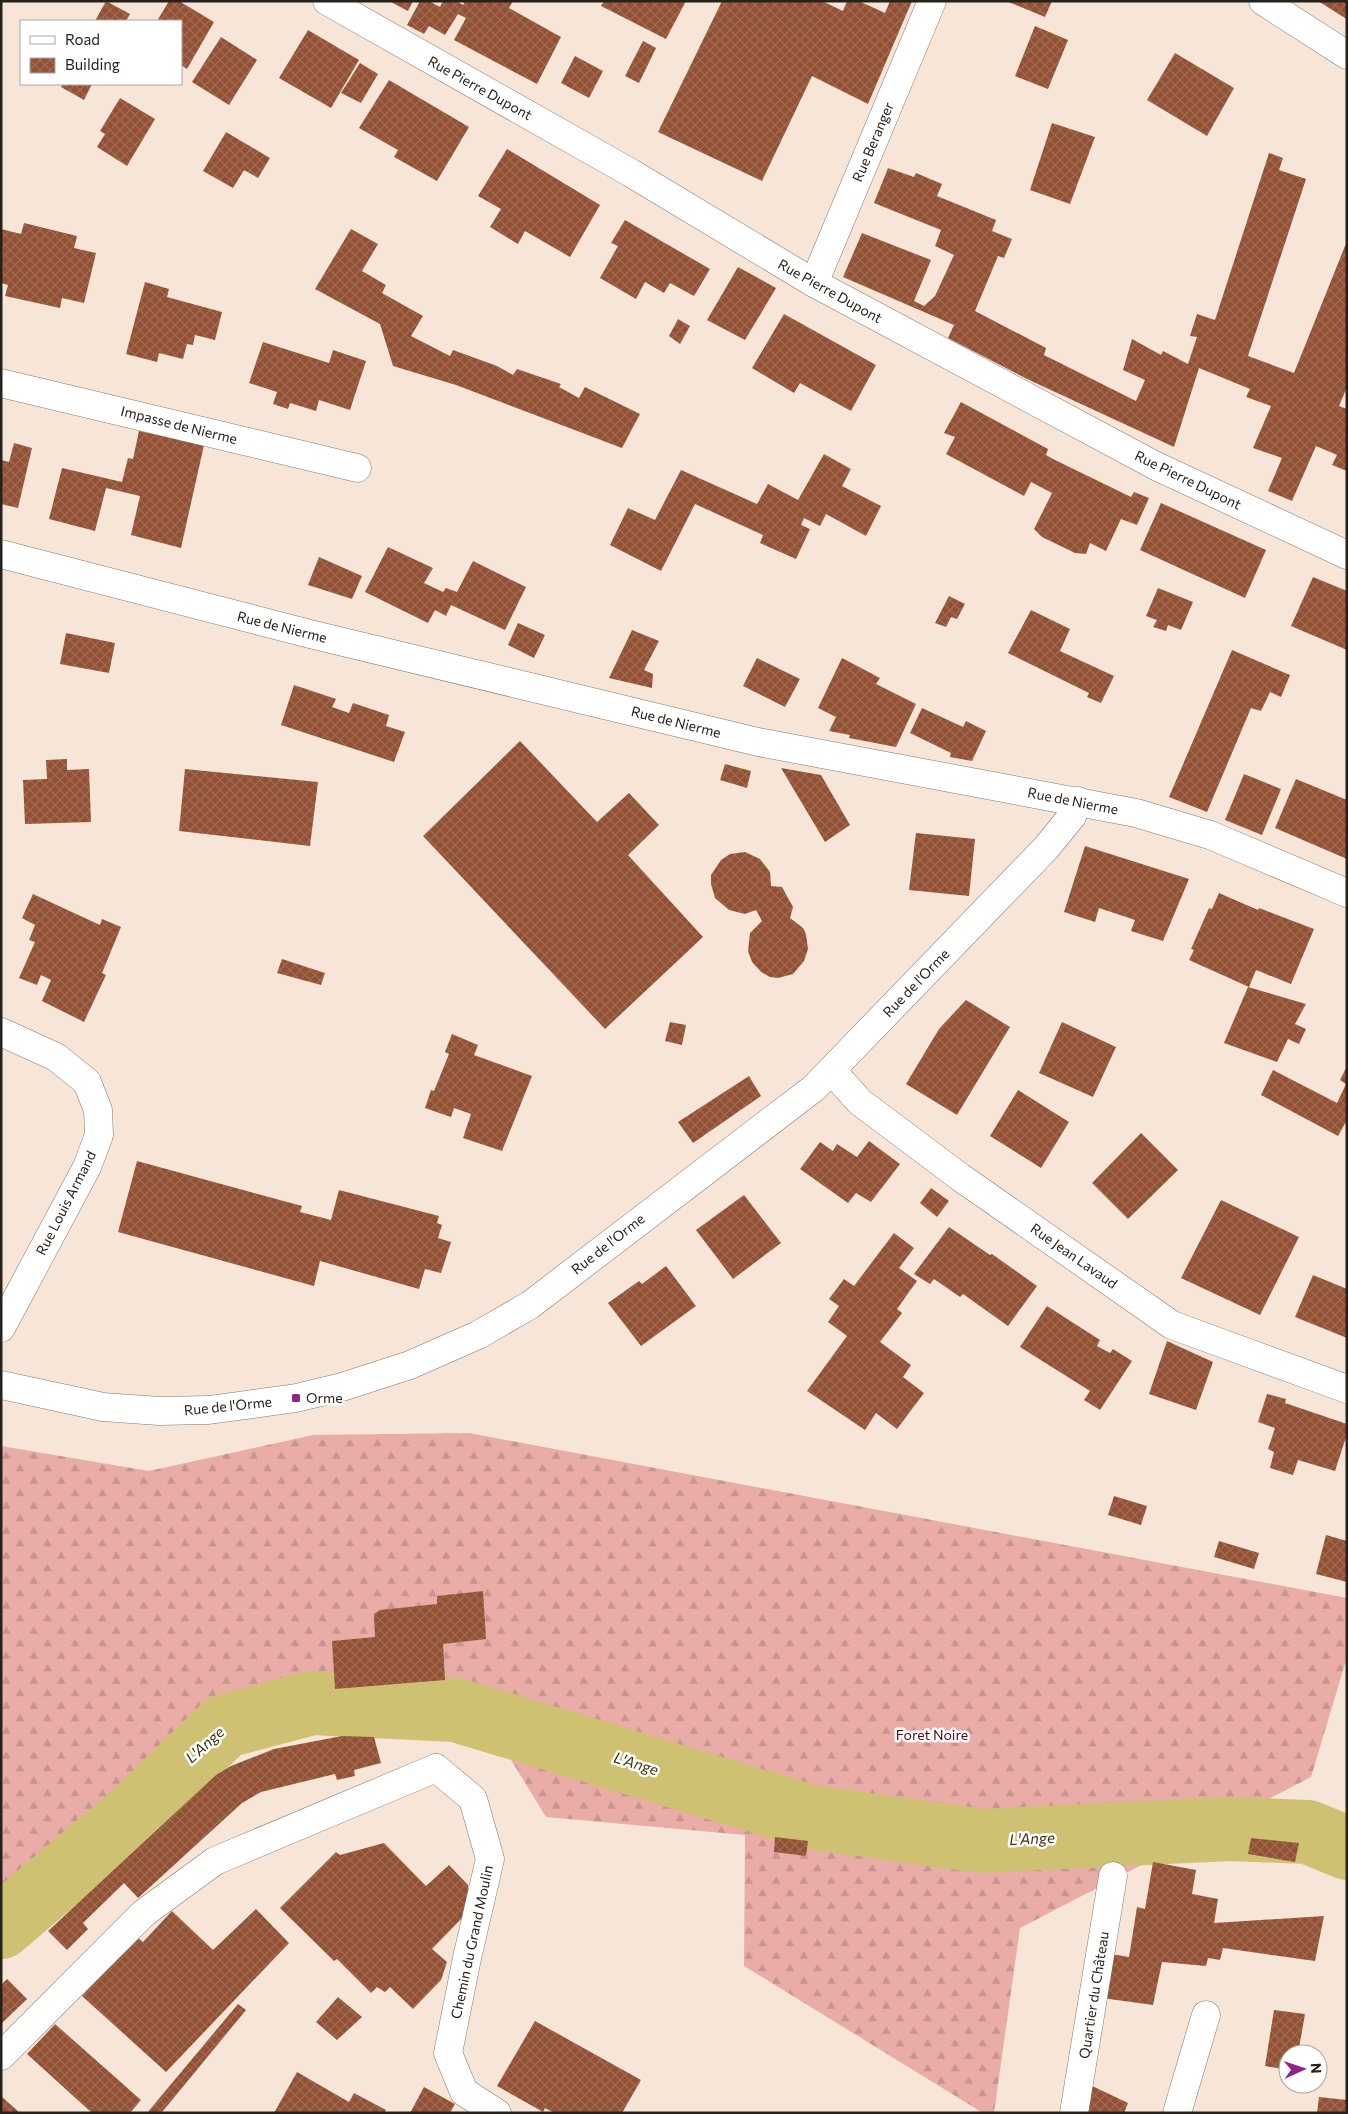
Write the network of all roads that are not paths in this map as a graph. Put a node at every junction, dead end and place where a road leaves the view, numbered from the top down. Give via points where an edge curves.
1 (328, 1) edge
2 (932, 1) edge
3 (1263, 1) edge
4 (1347, 55) edge
5 (814, 283) junction
6 (1, 382) edge
7 (357, 468) dead end
8 (1, 554) edge
9 (1347, 555) edge
10 (1078, 801) junction
11 (1347, 893) edge
12 (1, 1032) edge
13 (832, 1071) junction
14 (1, 1328) edge
15 (1, 1386) edge
16 (1347, 1389) edge
17 (1113, 1876) dead end
18 (1206, 2015) dead end
19 (1, 2056) edge
20 (497, 2113) edge
21 (1074, 2113) edge
22 (1176, 2113) edge

1 - 5 street, Rue Pierre Dupont via 631,173
2 - 5 street, Rue Beranger
3 - 4 street
5 - 9 street, Rue Pierre Dupont via 1156,466
6 - 7 street, Impasse de Nierme
8 - 10 street, Rue de Nierme via 310,634 758,742
10 - 11 street, Rue de Nierme via 1136,813 1210,835
10 - 13 street, Rue de l'Orme via 1072,816 1046,848
12 - 14 street, Rue Louis Armand via 56,1057 87,1082 98,1110 99,1135 87,1167
13 - 15 street, Rue de l'Orme via 530,1305 478,1335 410,1365 296,1398 209,1410 104,1407
13 - 16 street, Rue Jean Lavaud via 860,1102 960,1177 1172,1325
17 - 21 street, Quartier du Château
18 - 22 street
19 - 20 street, Chemin du Grand Moulin via 144,1913 215,1861 436,1768 473,1798 490,1859 448,2053 464,2092

